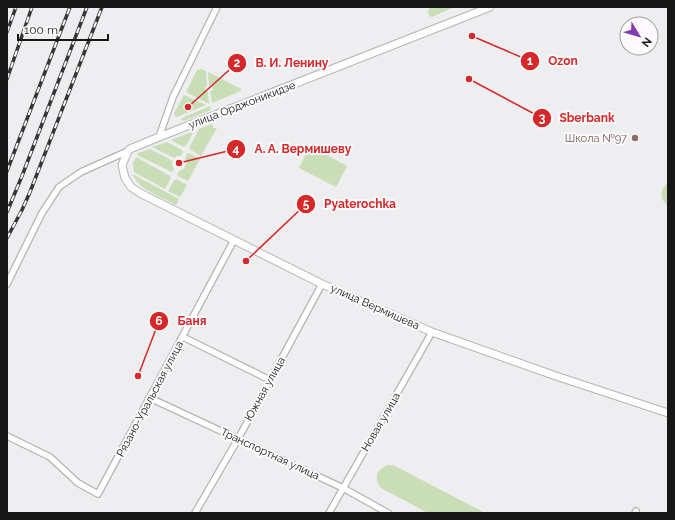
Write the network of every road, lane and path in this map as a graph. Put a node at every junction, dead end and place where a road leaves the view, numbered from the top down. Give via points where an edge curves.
1 (217, 7) edge
2 (490, 7) edge
3 (159, 137) junction
4 (128, 151) junction
5 (234, 240) junction
6 (7, 284) edge
7 (322, 284) junction
8 (432, 332) junction
9 (183, 337) junction
10 (270, 380) junction
11 (150, 398) junction
12 (668, 413) edge
13 (7, 436) edge
14 (238, 439) junction
15 (343, 488) junction
16 (195, 513) edge
17 (329, 513) edge
18 (388, 513) edge

1 - 3 street via 173,97
2 - 3 street, улица Орджоникидзе
3 - 4 street, улица Орджоникидзе
4 - 5 street, улица Вермишева via 122,165 125,178 131,187
4 - 6 street via 81,172 59,187 42,213
5 - 7 street, улица Вермишева
5 - 9 street, Рязано-Уральская улица
7 - 8 street, улица Вермишева
7 - 10 street, Южная улица
8 - 12 street, улица Вермишева
8 - 15 street, Новая улица
9 - 10 street
9 - 11 street, Рязано-Уральская улица
10 - 14 street, Южная улица
11 - 13 street, Рязано-Уральская улица via 98,494 78,483 50,457
11 - 14 street, Транспортная улица
14 - 15 street, Транспортная улица
14 - 16 street, Южная улица
15 - 17 street, Новая улица
15 - 18 street, Транспортная улица

